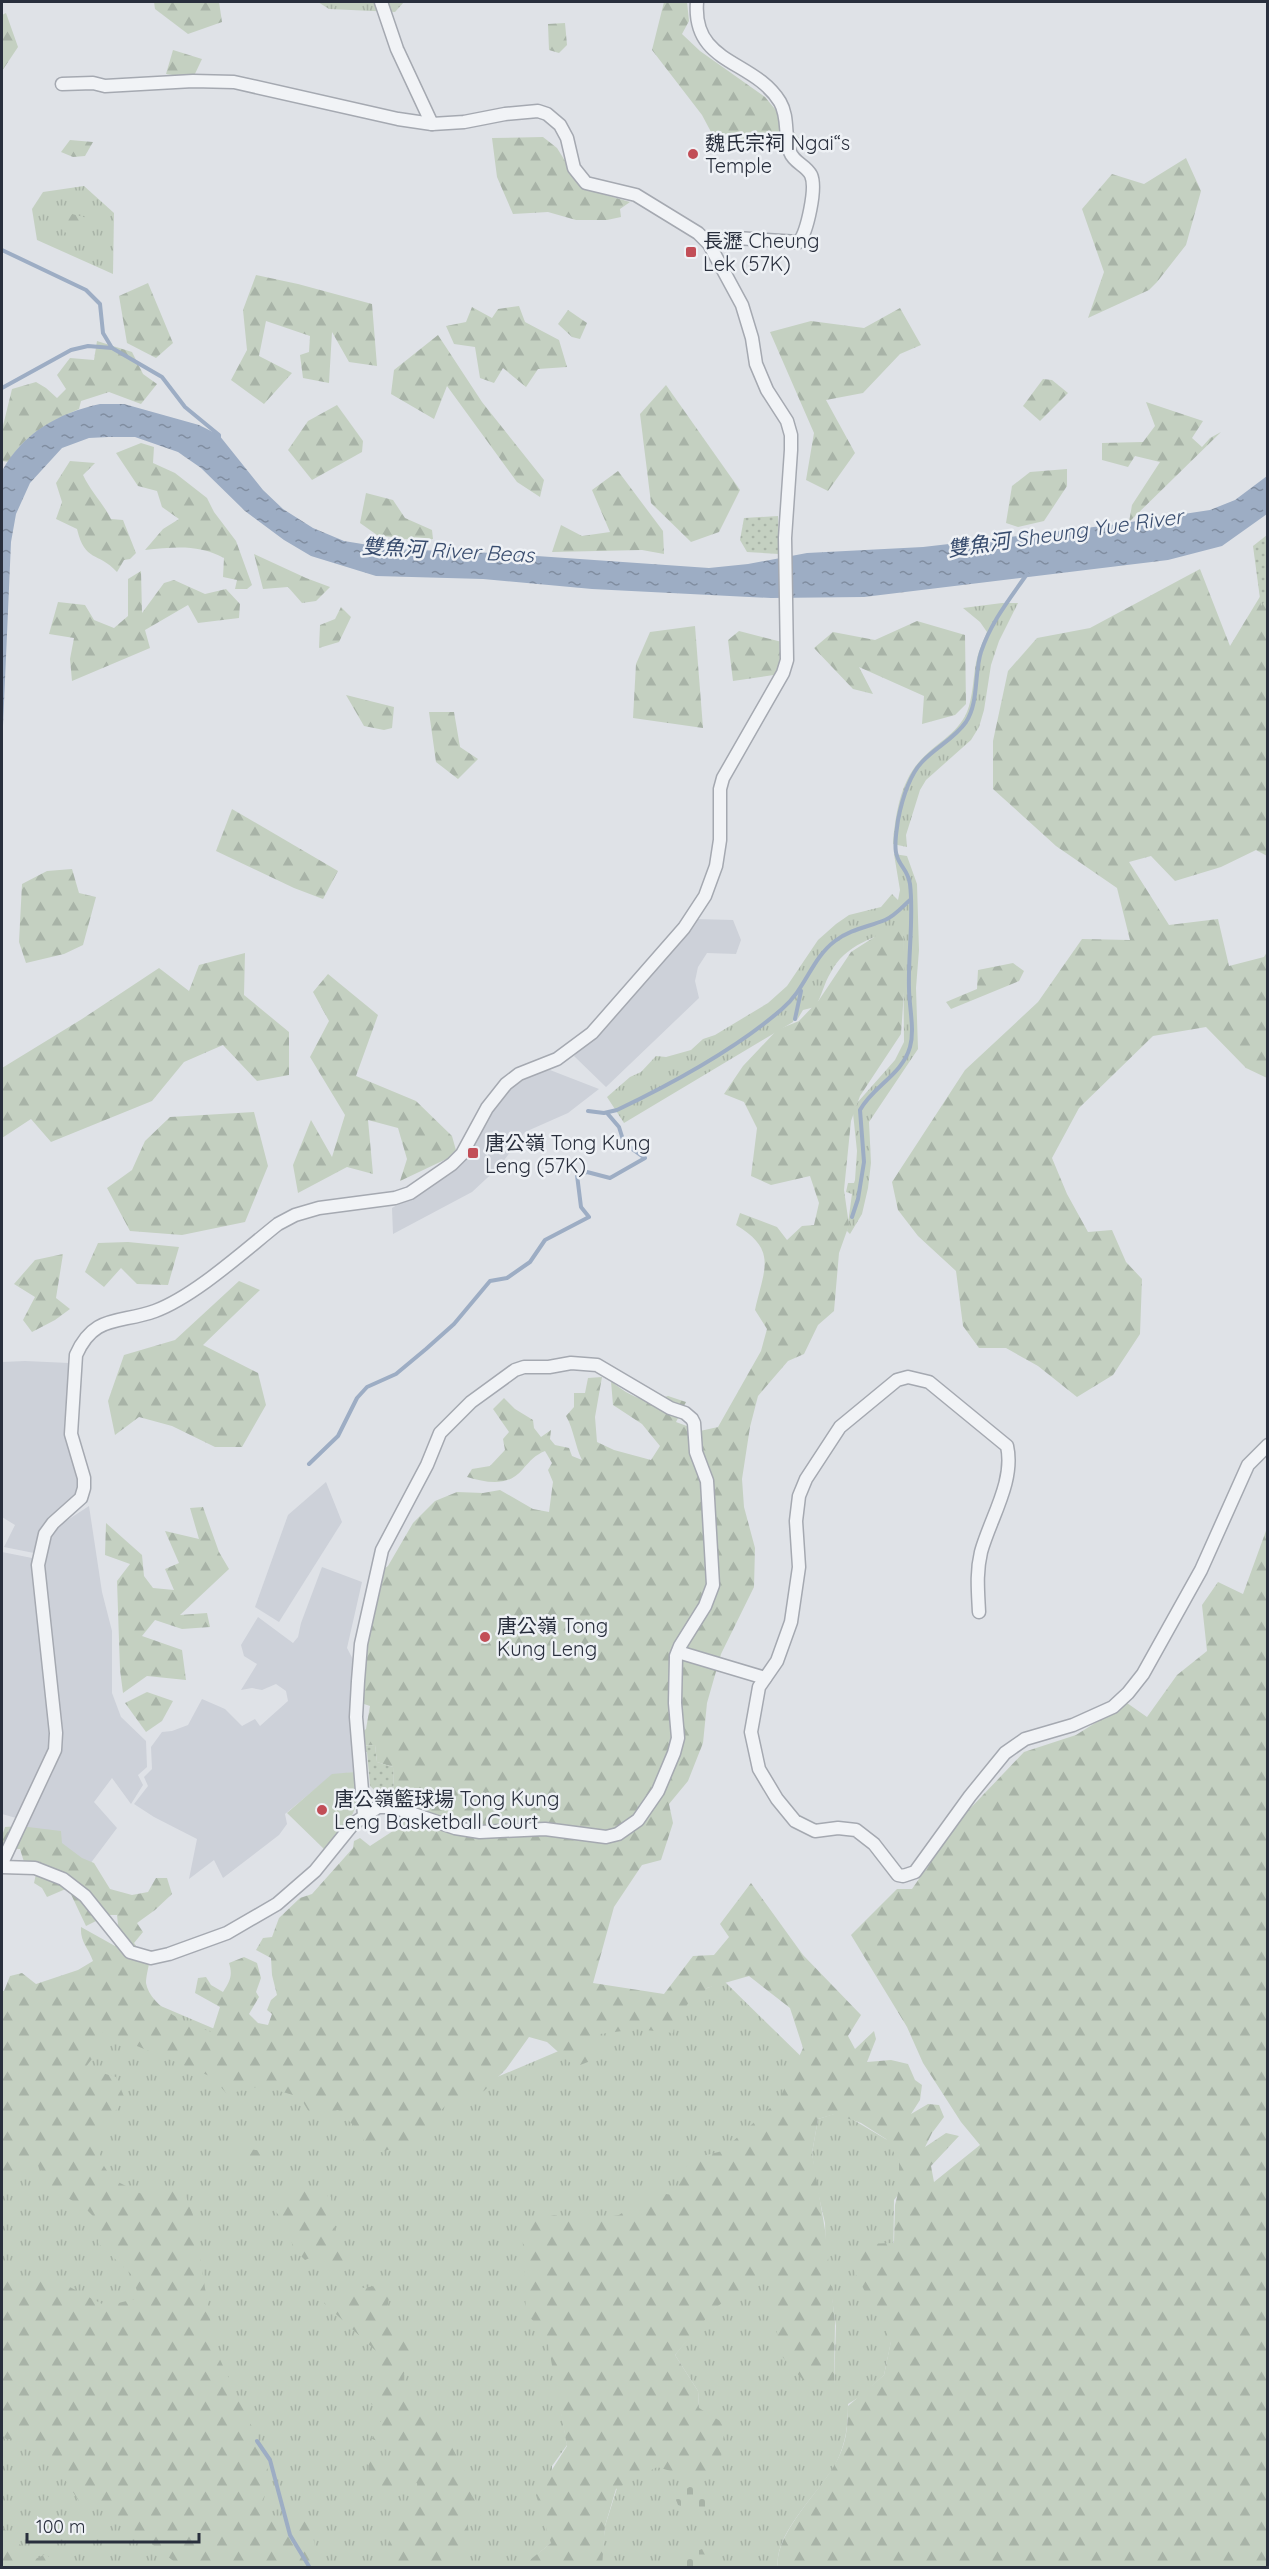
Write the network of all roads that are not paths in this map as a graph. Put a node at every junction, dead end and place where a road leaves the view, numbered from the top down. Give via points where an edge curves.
1 (381, 2) edge
2 (697, 2) edge
3 (62, 84) dead end
4 (432, 124) junction
5 (709, 244) junction
6 (1268, 1445) edge
7 (979, 1612) dead end
8 (678, 1652) junction
9 (765, 1678) junction
10 (364, 1815) junction
11 (2, 1865) edge

1 - 4 street via 397,49
2 - 5 street via 696,19 708,46 767,87 780,102 790,151 811,174 813,194 799,242 736,238
3 - 4 street via 234,82
4 - 5 street via 529,110 547,114 560,125 574,168 586,183 636,195 698,233
5 - 11 street via 742,305 761,379 782,411 791,435 785,554 787,660 723,778 720,840 705,896 684,928 592,1033 557,1059 519,1074 506,1084 452,1164 410,1193 395,1198 295,1215 181,1299 90,1331 76,1355 71,1434 84,1488 81,1498 45,1534 38,1565 55,1750
6 - 9 street via 1248,1465 1201,1570 1143,1674 1128,1693 1113,1707 1073,1725 1025,1739 1005,1753 910,1875 898,1875 874,1844 856,1830 807,1829 777,1799 759,1769 751,1732 759,1687
7 - 9 street via 976,1577 1008,1473 1007,1446 929,1382 908,1377 897,1380 840,1427 806,1479 796,1515 799,1567 791,1622 782,1649
8 - 9 street
8 - 10 street via 678,1738 674,1753 646,1811 618,1834 545,1829 480,1833 384,1806
8 - 10 street via 713,1585 706,1481 696,1452 692,1419 597,1365 571,1363 515,1370 471,1402 440,1433 382,1550 361,1644 358,1681 356,1717
10 - 11 street via 315,1870 277,1904 227,1933 159,1957 130,1952 85,1896 63,1879 35,1868

